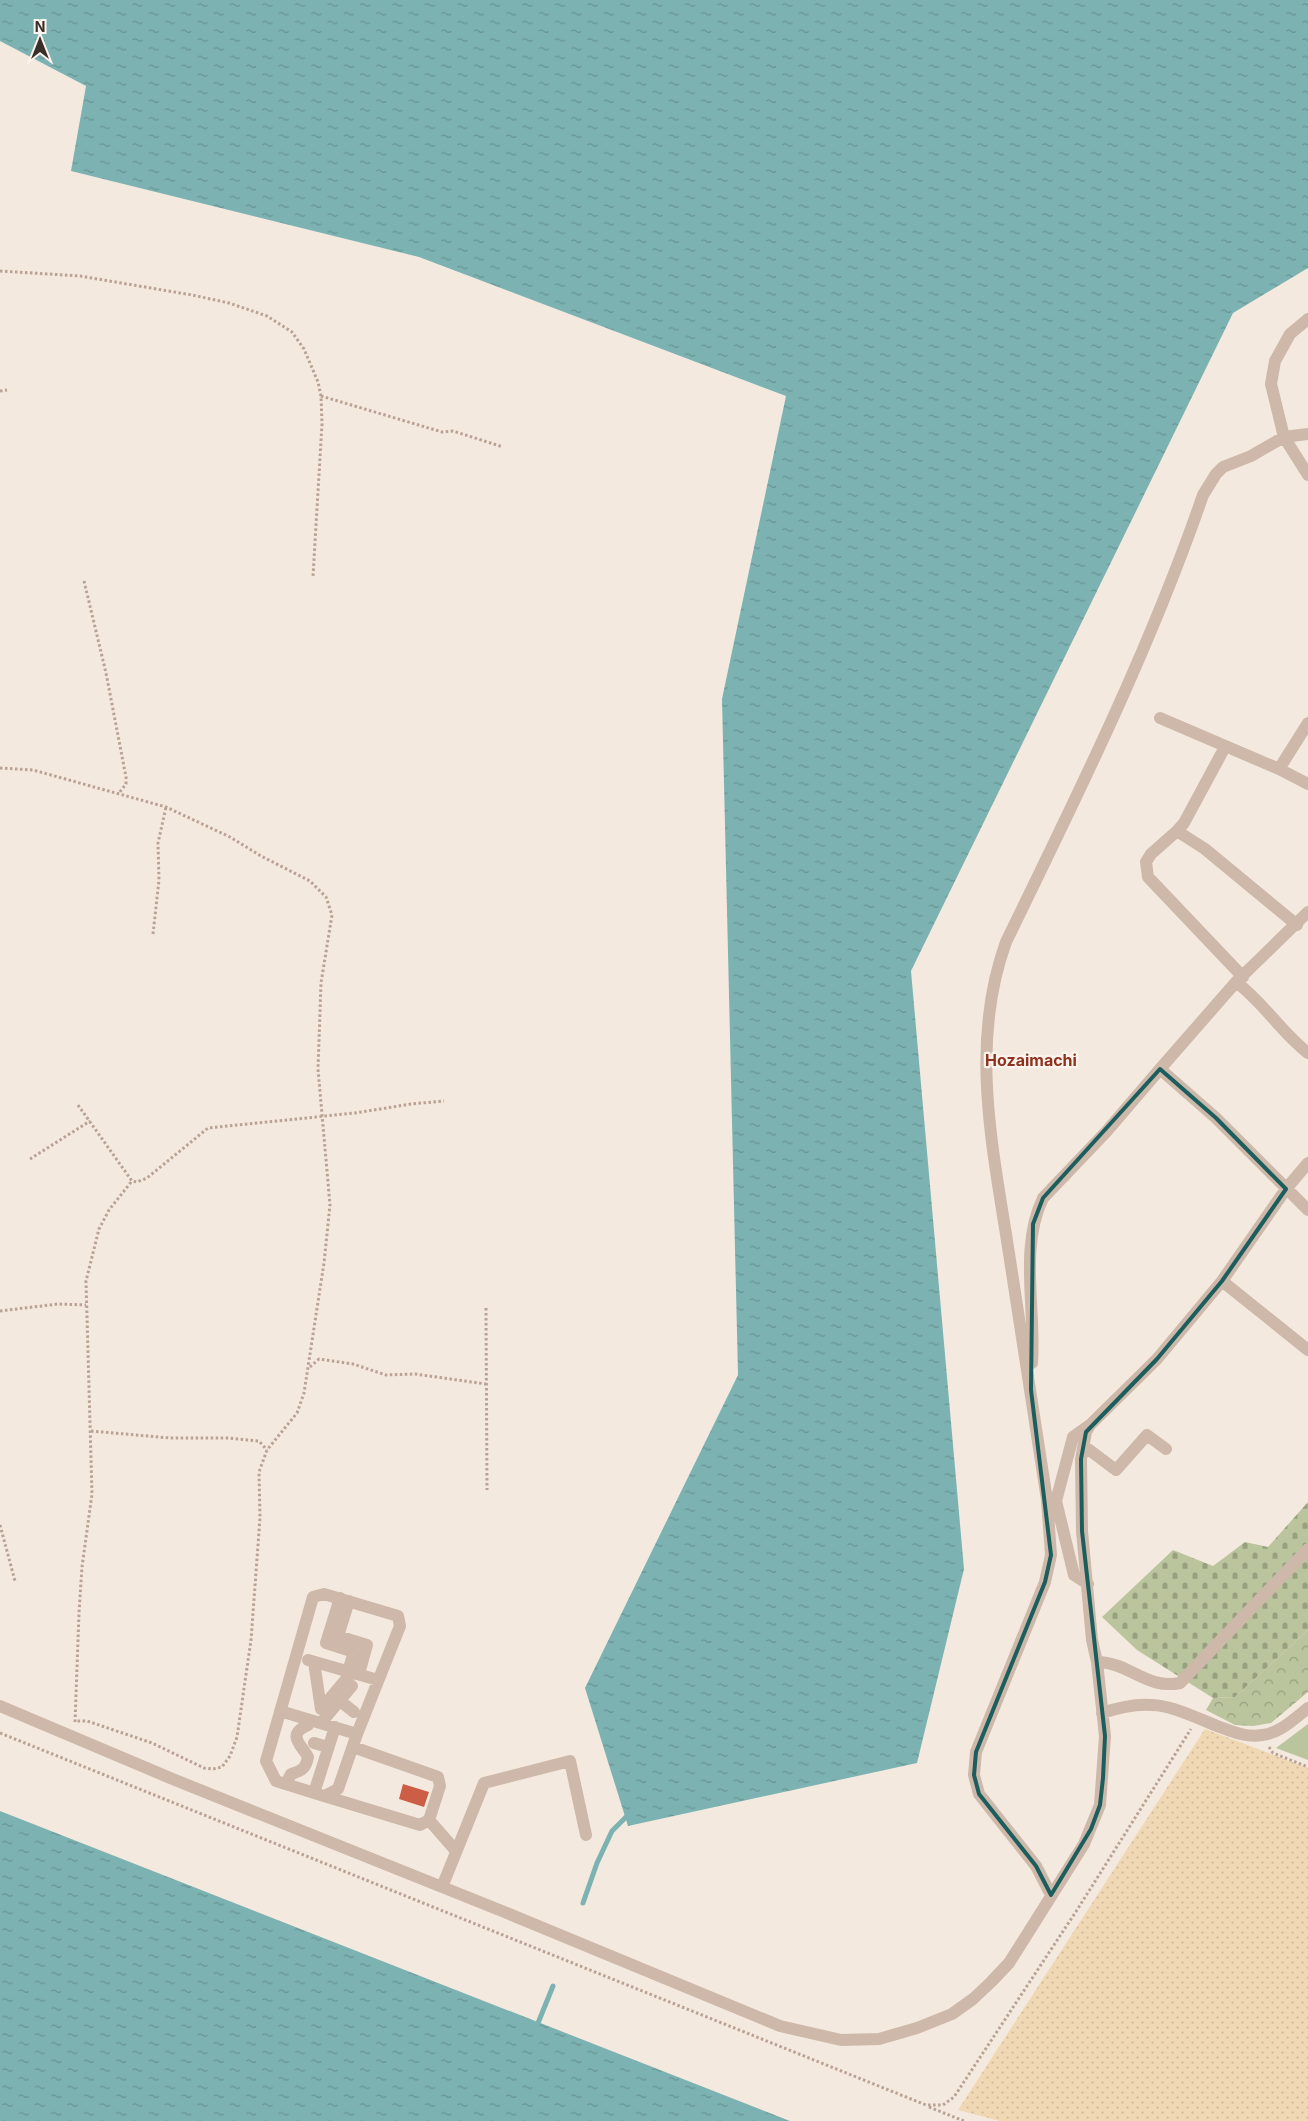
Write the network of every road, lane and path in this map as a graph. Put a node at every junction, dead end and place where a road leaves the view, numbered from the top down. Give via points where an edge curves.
1 (0, 271) edge
2 (1308, 319) edge
3 (0, 390) edge
4 (7, 390) dead end
5 (321, 396) junction
6 (1308, 434) edge
7 (1284, 437) junction
8 (503, 447) dead end
9 (1308, 475) edge
10 (313, 576) dead end
11 (84, 581) dead end
12 (1160, 718) dead end
13 (1308, 723) edge
14 (1225, 747) junction
15 (0, 768) edge
16 (1279, 769) junction
17 (1308, 784) edge
18 (119, 793) junction
19 (166, 807) junction
20 (1177, 831) junction
21 (1308, 912) edge
22 (1297, 925) junction
23 (153, 934) dead end
24 (1239, 980) junction
25 (1308, 1053) edge
26 (1160, 1069) junction
27 (444, 1101) dead end
28 (78, 1105) dead end
29 (323, 1116) junction
30 (90, 1120) junction
31 (30, 1160) dead end
32 (1308, 1163) edge
33 (132, 1181) junction
34 (1286, 1189) junction
35 (1308, 1210) edge
36 (1222, 1281) junction
37 (86, 1305) junction
38 (486, 1308) dead end
39 (0, 1310) edge
40 (1308, 1350) edge
41 (308, 1370) junction
42 (486, 1384) junction
43 (1030, 1390) junction
44 (1090, 1425) junction
45 (91, 1431) junction
46 (1084, 1446) junction
47 (1166, 1449) dead end
48 (267, 1450) junction
49 (488, 1490) dead end
50 (1052, 1500) junction
51 (0, 1525) edge
52 (1308, 1549) edge
53 (16, 1581) dead end
54 (1088, 1584) junction
55 (344, 1599) junction
56 (296, 1657) junction
57 (314, 1662) junction
58 (1097, 1662) junction
59 (353, 1673) junction
60 (378, 1680) junction
61 (352, 1686) dead end
62 (340, 1701) junction
63 (0, 1706) edge
64 (1308, 1708) edge
65 (280, 1711) junction
66 (354, 1712) dead end
67 (1102, 1713) junction
68 (1198, 1718) junction
69 (76, 1721) junction
70 (315, 1722) junction
71 (335, 1727) junction
72 (0, 1733) edge
73 (69, 1734) junction
74 (357, 1734) junction
75 (1262, 1736) junction
76 (314, 1743) dead end
77 (328, 1747) junction
78 (353, 1747) junction
79 (1308, 1767) edge
80 (286, 1784) junction
81 (319, 1795) junction
82 (429, 1820) junction
83 (586, 1835) dead end
84 (456, 1851) junction
85 (442, 1887) junction
86 (1051, 1895) junction
87 (926, 2106) junction
88 (964, 2121) edge

1 - 5 path via 80,276 229,303 267,316 292,332 304,349
2 - 7 street via 1290,334 1275,361 1272,384
3 - 4 path
5 - 8 path
5 - 10 path
6 - 7 street
7 - 9 street
7 - 43 street via 1223,467 1203,495 1142,651 1088,774 1006,942 997,968 986,1034 985,1072 995,1161
11 - 18 path via 126,777 126,784
12 - 14 street
13 - 16 street
14 - 16 street
14 - 20 street
15 - 18 path via 33,770
16 - 17 street
18 - 19 path
19 - 23 path via 158,843 159,880
19 - 29 path via 230,837 310,881 326,897 332,915 321,983 318,1069
20 - 22 street via 1205,849
20 - 24 street via 1151,854 1146,862 1148,877
21 - 22 street
22 - 24 street
24 - 25 street via 1292,1041
24 - 26 street
26 - 34 street via 1216,1118
26 - 43 street via 1044,1198 1037,1211 1033,1224 1030,1288 1033,1354
27 - 29 path
28 - 30 path
29 - 33 path via 208,1128 147,1178
29 - 41 path via 330,1205 326,1254
30 - 31 path
30 - 33 path
32 - 34 street
33 - 37 path via 99,1228 86,1281
34 - 35 street
34 - 36 street
36 - 40 street
36 - 44 street via 1157,1359
37 - 39 path via 58,1304
37 - 45 path
38 - 42 path
41 - 42 path via 319,1359 353,1364 386,1375 415,1374
41 - 48 path via 297,1413
42 - 49 path
43 - 50 street
44 - 46 street
44 - 50 street via 1073,1437
45 - 48 path via 170,1438 252,1440 259,1441
45 - 69 path via 92,1494 78,1613
46 - 47 street via 1116,1470 1147,1435
46 - 54 street via 1081,1459 1082,1531
48 - 69 path via 260,1472 251,1640 236,1737 230,1756 222,1767 204,1768 152,1743 87,1721
50 - 54 street via 1074,1575
50 - 86 street via 1051,1555 1045,1582 976,1752 974,1775 979,1794 1036,1866
51 - 53 path
52 - 58 street via 1180,1682 1158,1684 1109,1662
54 - 58 street
55 - 56 street via 324,1594 313,1597
55 - 59 street via 326,1643 354,1652
55 - 60 street via 398,1616 400,1626
56 - 57 street
56 - 65 street
57 - 59 street
57 - 59 street via 321,1709
58 - 67 street
59 - 60 street
60 - 74 street
61 - 62 street
62 - 66 street
62 - 70 street
63 - 73 street
64 - 75 street via 1285,1726
65 - 70 street
65 - 80 street via 266,1762 276,1781
67 - 68 street via 1144,1703 1162,1705
67 - 86 street via 1105,1736 1100,1805 1084,1844
68 - 75 street via 1233,1732
68 - 87 path via 954,2097 943,2105
69 - 73 path
70 - 71 street
70 - 80 street via 298,1732 296,1737 308,1757 307,1765 291,1774
71 - 74 street
71 - 77 street
72 - 87 path
73 - 85 street
74 - 78 street
75 - 79 path via 1273,1753
76 - 77 street
77 - 81 street
78 - 81 street via 338,1789
78 - 82 street via 438,1777 440,1786
80 - 81 street
81 - 82 street via 420,1825
82 - 84 street
83 - 84 street via 570,1761 484,1783
84 - 85 street
85 - 86 street via 780,2026 841,2040 879,2039 952,2014 973,1999 1009,1962
87 - 88 path

